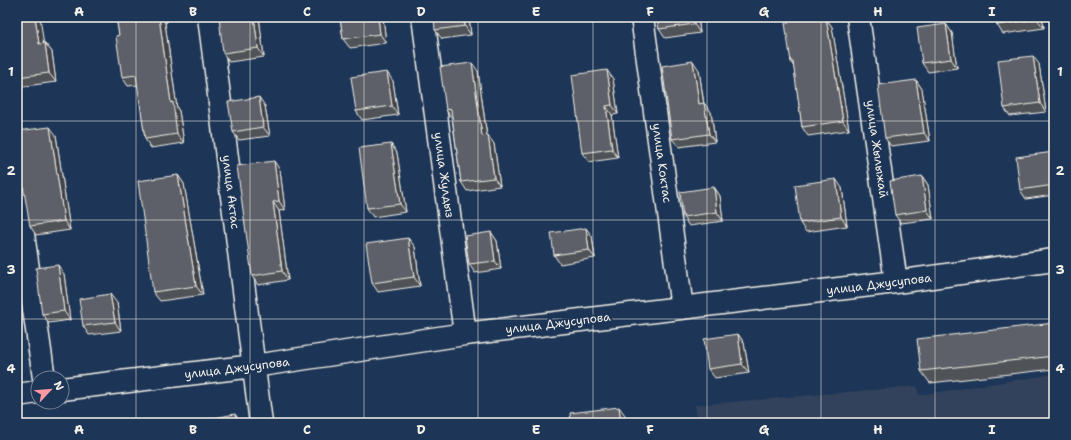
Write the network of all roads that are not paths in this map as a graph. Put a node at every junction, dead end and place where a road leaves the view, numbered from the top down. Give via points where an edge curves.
1 (208, 17) edge
2 (423, 17) edge
3 (642, 17) edge
4 (858, 17) edge
5 (17, 193) edge
6 (1054, 260) edge
7 (896, 282) junction
8 (682, 308) junction
9 (465, 334) junction
10 (254, 366) junction
11 (43, 370) edge
12 (70, 388) edge
13 (30, 393) edge
14 (17, 395) edge
15 (261, 423) edge

1 - 10 street, улица Актас
2 - 9 street, улица Жулдыз
3 - 8 street, улица Коктас
4 - 7 street, улица Жылыжай
5 - 11 street
6 - 7 street, улица Джусупова
7 - 8 street, улица Джусупова
8 - 9 street, улица Джусупова
9 - 10 street, улица Джусупова
10 - 12 street, улица Джусупова
10 - 15 street, улица Актас
13 - 14 street

